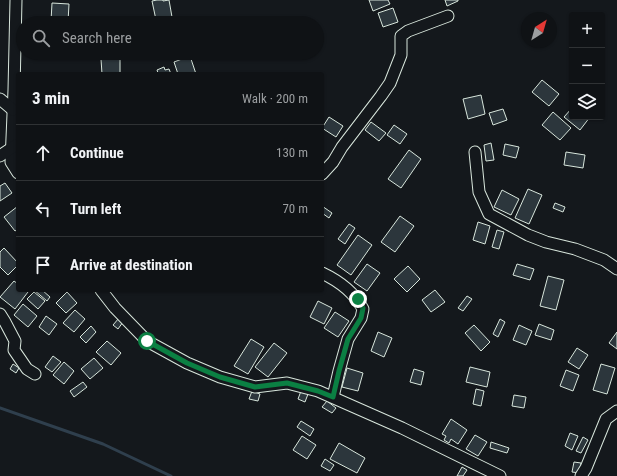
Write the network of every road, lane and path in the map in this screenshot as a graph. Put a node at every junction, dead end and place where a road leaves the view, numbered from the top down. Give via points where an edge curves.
1 (16, 0) edge
2 (448, 16) dead end
3 (0, 99) edge
4 (14, 110) junction
5 (15, 146) edge
6 (475, 152) dead end
7 (0, 156) edge
8 (16, 170) edge
9 (324, 172) edge
10 (617, 269) edge
11 (324, 274) edge
12 (103, 292) edge
13 (0, 314) edge
14 (36, 374) dead end
15 (333, 397) junction
16 (617, 411) edge
17 (500, 476) edge
18 (582, 476) edge

1 - 4 street
2 - 9 street via 401,36 400,55 390,83
3 - 4 street
4 - 5 street
5 - 7 street
5 - 8 street via 11,162
6 - 10 street via 479,192 489,214 528,235 604,260
11 - 15 street via 348,289 363,308 361,318 348,339
12 - 15 street via 147,341 187,363 220,377 255,387 287,383
13 - 14 street via 15,341 14,350 27,369
15 - 17 street
16 - 18 street via 606,419

